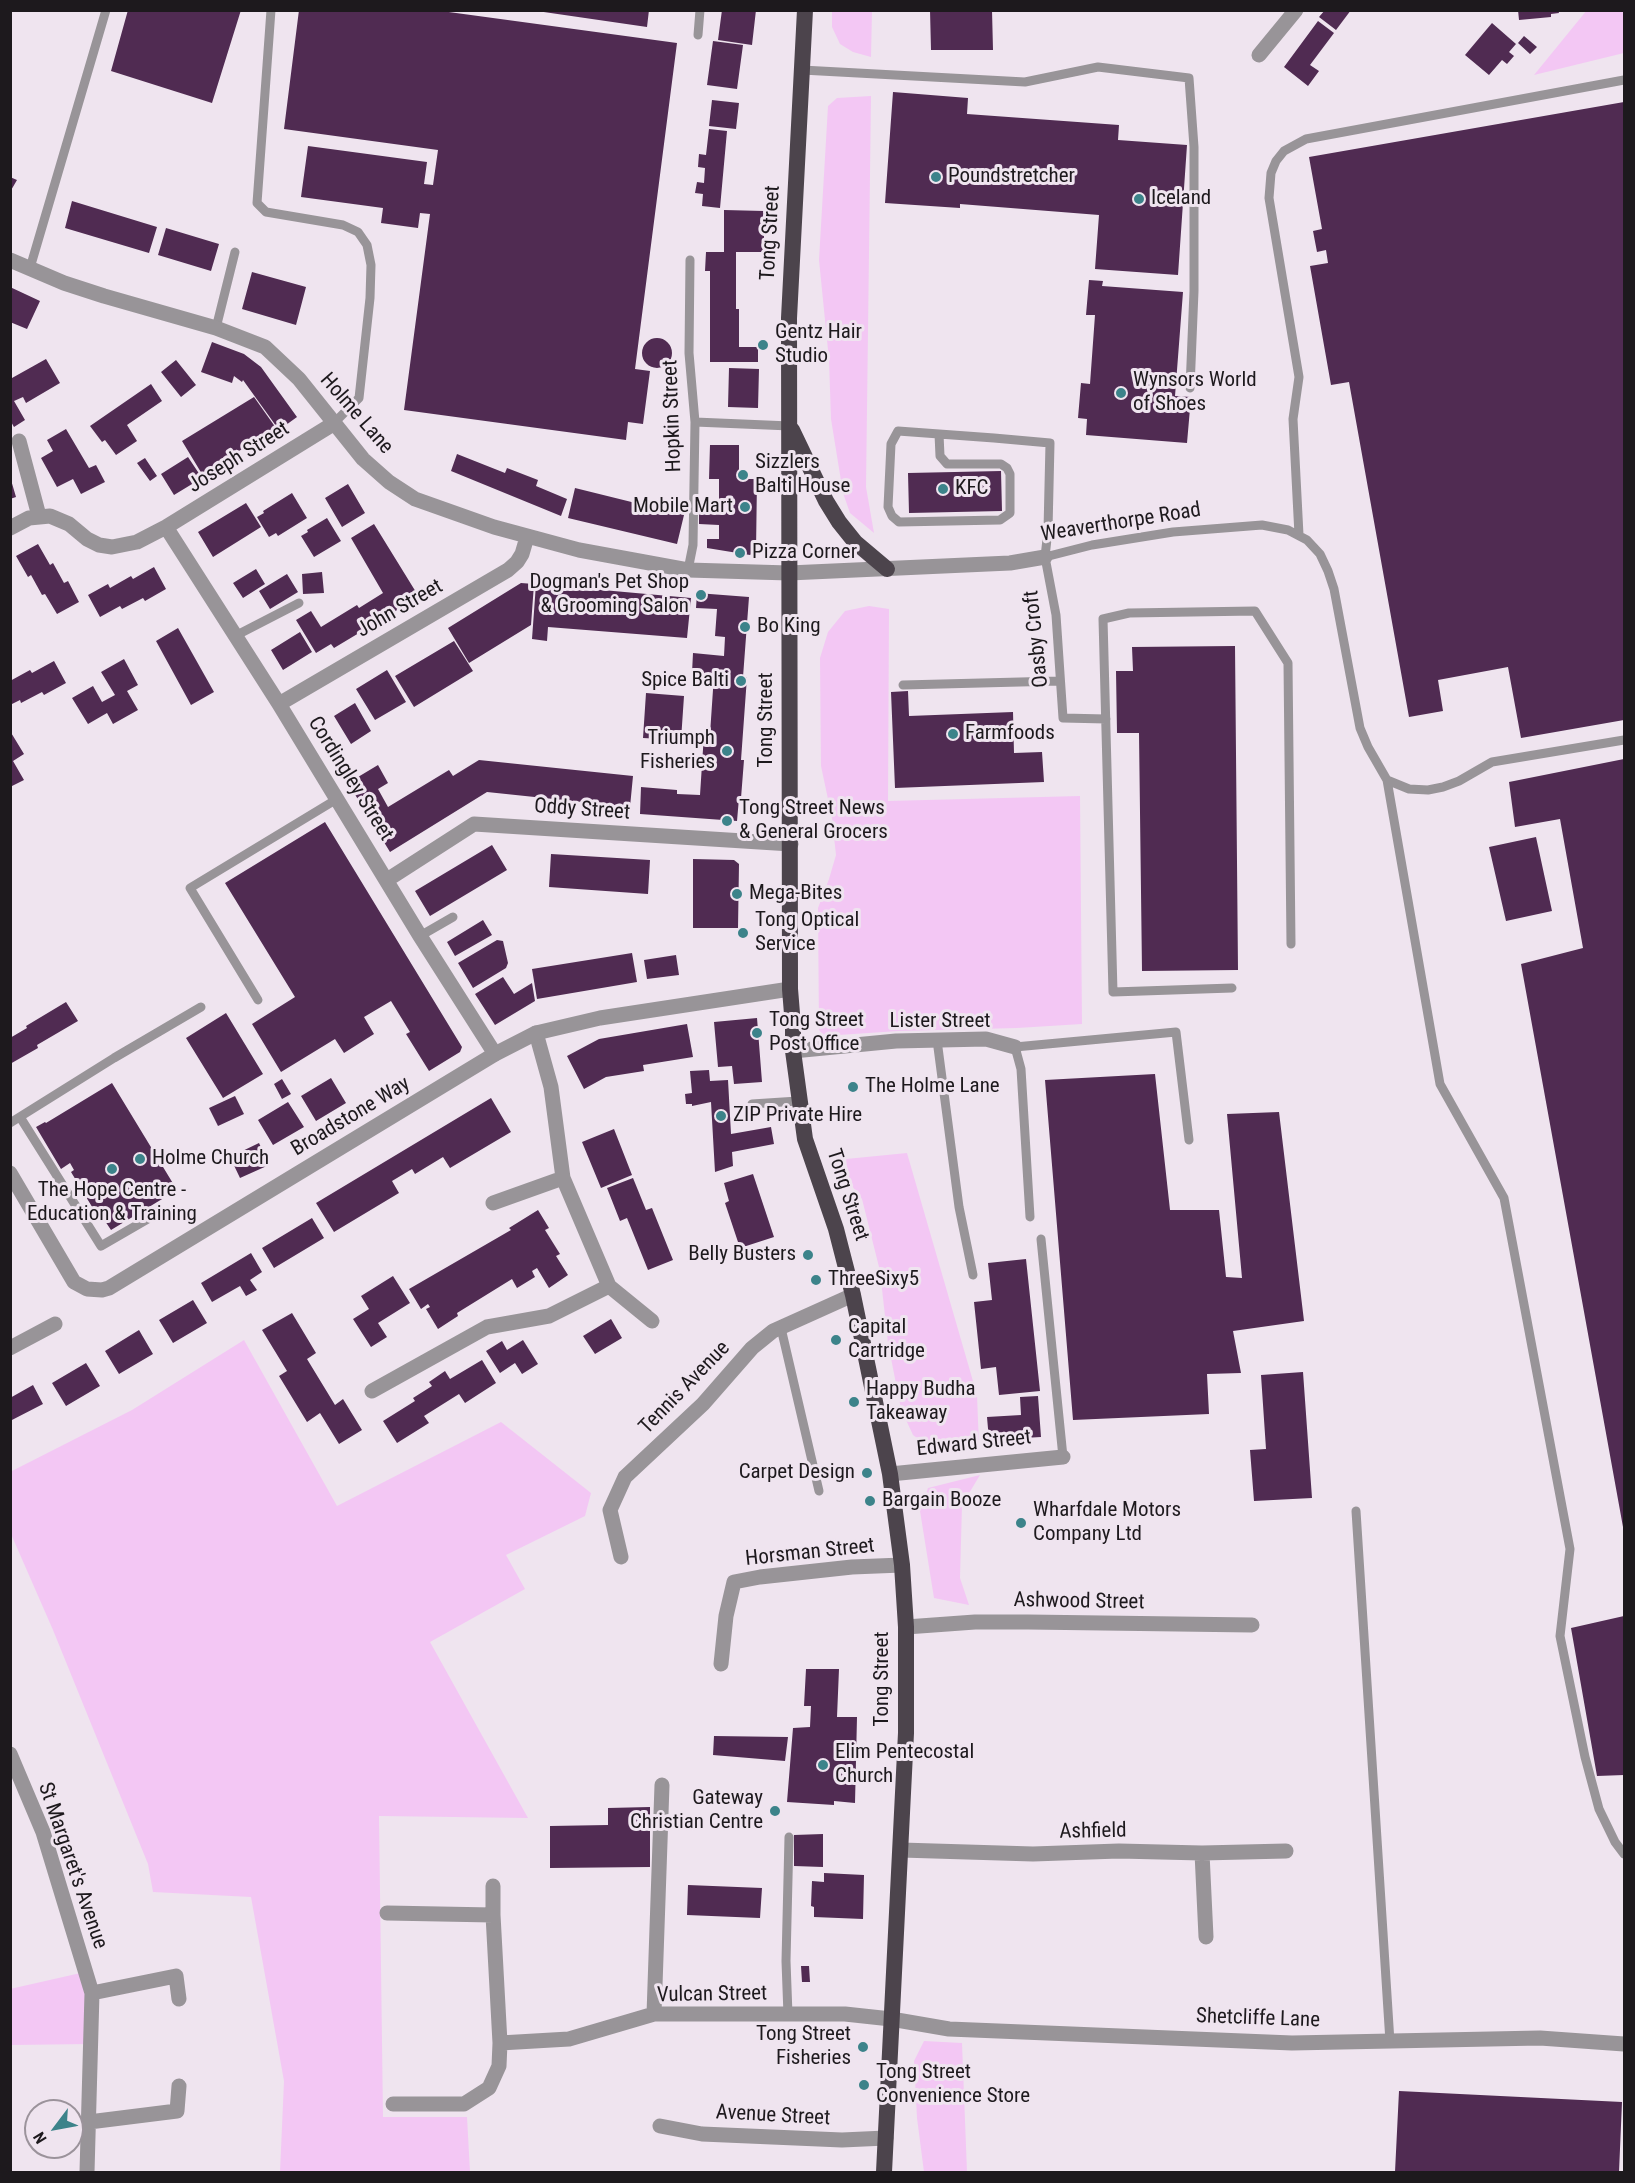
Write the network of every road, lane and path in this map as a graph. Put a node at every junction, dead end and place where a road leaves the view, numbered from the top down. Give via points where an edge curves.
1 (106, 10) edge
2 (271, 10) edge
3 (700, 10) edge
4 (805, 10) edge
5 (1296, 10) edge
6 (698, 35) dead end
7 (1259, 55) dead end
8 (802, 70) junction
9 (1624, 80) edge
10 (235, 252) dead end
11 (10, 260) edge
12 (690, 260) dead end
13 (30, 268) junction
14 (216, 327) junction
15 (1190, 388) dead end
16 (695, 422) junction
17 (333, 424) junction
18 (790, 426) junction
19 (939, 434) junction
20 (19, 441) dead end
21 (39, 516) junction
22 (166, 527) junction
23 (10, 528) edge
24 (1299, 535) junction
25 (527, 537) junction
26 (1045, 557) junction
27 (887, 569) junction
28 (688, 570) junction
29 (789, 573) junction
30 (299, 603) dead end
31 (236, 636) junction
32 (1059, 681) junction
33 (903, 685) dead end
34 (279, 704) junction
35 (1106, 718) junction
36 (1624, 740) edge
37 (1387, 780) junction
38 (337, 799) junction
39 (791, 844) junction
40 (387, 880) junction
41 (453, 917) dead end
42 (420, 936) junction
43 (1291, 944) dead end
44 (1232, 988) dead end
45 (790, 989) junction
46 (258, 1000) dead end
47 (201, 1007) dead end
48 (536, 1033) junction
49 (937, 1040) junction
50 (1015, 1047) junction
51 (793, 1051) junction
52 (495, 1054) junction
53 (798, 1101) junction
54 (753, 1104) dead end
55 (20, 1117) junction
56 (10, 1123) edge
57 (1188, 1140) dead end
58 (10, 1173) edge
59 (563, 1178) junction
60 (493, 1203) dead end
61 (158, 1213) dead end
62 (1030, 1217) dead end
63 (1041, 1239) dead end
64 (973, 1275) dead end
65 (609, 1286) junction
66 (853, 1295) junction
67 (652, 1321) dead end
68 (55, 1324) dead end
69 (781, 1328) junction
70 (10, 1348) edge
71 (372, 1391) dead end
72 (1063, 1457) joint
73 (890, 1474) junction
74 (819, 1491) dead end
75 (1356, 1511) dead end
76 (621, 1557) dead end
77 (902, 1565) junction
78 (1252, 1625) dead end
79 (906, 1627) junction
80 (722, 1664) dead end
81 (10, 1754) edge
82 (662, 1785) dead end
83 (789, 1837) dead end
84 (901, 1851) junction
85 (1286, 1851) dead end
86 (1202, 1853) junction
87 (1624, 1854) edge
88 (493, 1886) dead end
89 (387, 1913) dead end
90 (493, 1915) junction
91 (1206, 1937) dead end
92 (92, 1993) junction
93 (179, 1999) dead end
94 (654, 2014) junction
95 (788, 2015) junction
96 (891, 2019) junction
97 (1390, 2042) junction
98 (500, 2043) junction
99 (1624, 2044) edge
100 (179, 2086) dead end
101 (393, 2104) dead end
102 (89, 2122) junction
103 (660, 2126) dead end
104 (886, 2138) junction
105 (87, 2172) edge
106 (884, 2172) edge

1 - 13 lane
2 - 17 lane via 257,203 267,212 343,225 358,232 368,245 371,265 359,398
3 - 6 lane
4 - 8 highway, Tong Street
5 - 7 street
8 - 15 lane via 1025,82 1098,67 1189,78 1194,147
8 - 18 highway, Tong Street via 789,318
9 - 24 lane via 1306,139 1294,144 1276,161 1268,185 1269,198 1299,377 1293,418
10 - 14 lane
11 - 13 street, Holme Lane
12 - 16 lane, Hopkin Street via 689,353
13 - 14 street, Holme Lane via 104,296
14 - 17 street, Holme Lane via 265,347 299,379
16 - 18 lane
16 - 28 lane, Hopkin Street via 693,545
17 - 22 street, Joseph Street
17 - 25 street, Holme Lane via 363,459 415,499
18 - 27 highway via 839,522 855,542
18 - 29 highway, Tong Street
19 - 19 lane via 898,431 891,444 888,507 895,519 904,523 1006,517 1011,510 1007,468 1001,464 947,464 940,456
19 - 26 lane, Oasby Croft via 1050,443
20 - 21 street
21 - 22 street, Joseph Street via 60,519 87,539 112,547 137,542
21 - 23 street
22 - 31 street, Cordingley Street
24 - 26 lane, Weaverthorpe Road via 1262,525 1173,532
24 - 37 lane, Weaverthorpe Road via 1320,554 1328,571 1360,728
25 - 28 street, Holme Lane
25 - 34 street, John Street via 522,554 508,570
26 - 27 street, Weaverthorpe Road via 1010,563
26 - 32 lane, Oasby Croft via 1056,615
27 - 29 street, Weaverthorpe Road
28 - 29 street, Holme Lane
29 - 39 highway, Tong Street
30 - 31 lane
31 - 34 street, Cordingley Street
32 - 33 lane
32 - 35 lane, Oasby Croft via 1063,718
34 - 38 street, Cordingley Street
35 - 43 lane via 1103,619 1129,613 1255,611 1288,663
35 - 44 lane via 1113,992
36 - 37 lane via 1491,762 1459,781 1428,790 1408,789
37 - 87 lane via 1440,1084 1504,1198 1570,1549 1560,1636 1599,1809
38 - 40 street, Cordingley Street
38 - 46 lane via 190,888
39 - 40 street, Oddy Street via 474,824
39 - 45 highway, Tong Street
40 - 42 street, Cordingley Street
41 - 42 lane
42 - 52 street, Cordingley Street
45 - 48 street, Broadstone Way via 600,1018
45 - 51 highway, Tong Street
47 - 55 lane
48 - 52 street, Broadstone Way
48 - 59 street via 551,1087
49 - 50 street, Lister Street via 986,1039
49 - 51 street, Lister Street
49 - 64 lane
50 - 57 lane via 1176,1032
50 - 62 lane via 1021,1069
51 - 53 highway, Tong Street
52 - 58 street, Broadstone Way via 102,1290 87,1289 74,1282
53 - 54 lane
53 - 66 highway, Tong Street via 805,1139 836,1229
55 - 56 lane
55 - 61 lane via 101,1246
59 - 60 street
59 - 65 street
63 - 72 lane
65 - 67 street
65 - 71 street via 549,1316 487,1327
66 - 69 street, Tennis Avenue
66 - 73 highway, Tong Street
68 - 70 street
69 - 74 lane
69 - 76 street, Tennis Avenue via 752,1348 703,1404 625,1477 610,1510
72 - 73 street, Edward Street
73 - 77 highway, Tong Street
75 - 97 lane
77 - 79 highway, Tong Street
77 - 80 street, Horsman Street via 852,1567 734,1582
78 - 79 street, Ashwood Street via 975,1622
79 - 84 highway, Tong Street
81 - 92 street, St Margaret's Avenue via 43,1832
82 - 94 street
83 - 95 lane
84 - 86 street, Ashfield
84 - 96 highway, Tong Street
85 - 86 street, Ashfield
86 - 91 street
88 - 90 street
89 - 90 street
90 - 98 street
92 - 93 street via 176,1976
92 - 102 street, St Margaret's Avenue
94 - 95 street, Vulcan Street
94 - 98 street, Vulcan Street via 569,2039
95 - 96 street, Vulcan Street via 845,2014
96 - 97 street, Shetcliffe Lane via 949,2029 1292,2043
96 - 104 highway, Tong Street
97 - 99 street, Shetcliffe Lane via 1540,2038
98 - 101 street via 499,2066 489,2088 464,2104
100 - 102 street via 177,2111
102 - 105 street, St Margaret's Avenue
103 - 104 street, Avenue Street via 702,2134
104 - 106 highway, Tong Street

